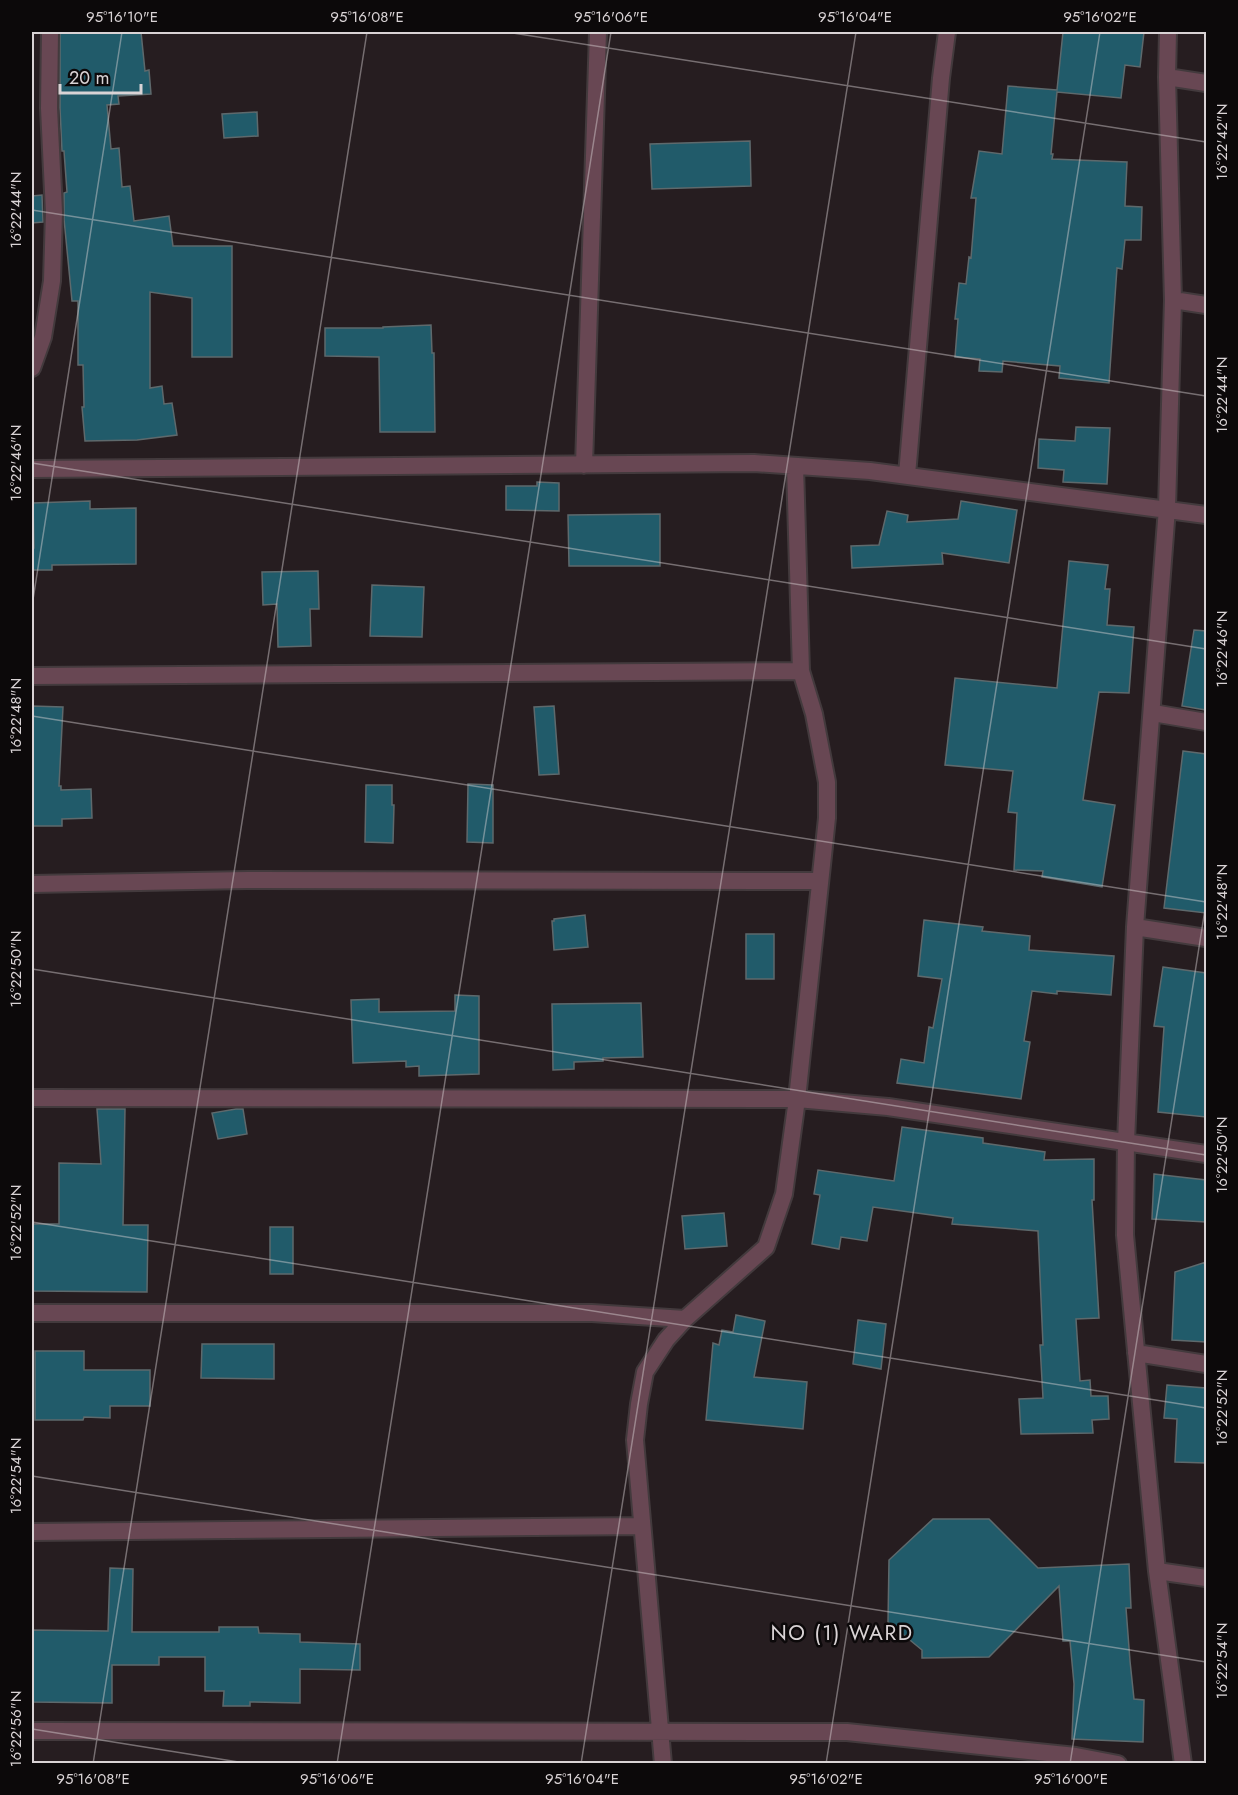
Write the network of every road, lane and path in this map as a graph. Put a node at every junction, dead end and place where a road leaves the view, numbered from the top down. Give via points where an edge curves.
1 (50, 32) edge
2 (598, 32) edge
3 (947, 32) edge
4 (1168, 32) edge
5 (1167, 77) junction
6 (1206, 83) edge
7 (1173, 300) junction
8 (1206, 305) edge
9 (32, 368) edge
10 (584, 465) junction
11 (795, 466) junction
12 (32, 469) edge
13 (907, 476) junction
14 (1167, 508) junction
15 (1206, 515) edge
16 (801, 671) junction
17 (32, 676) edge
18 (1153, 713) junction
19 (1206, 722) edge
20 (820, 880) junction
21 (32, 884) edge
22 (1135, 927) junction
23 (1206, 938) edge
24 (32, 1098) edge
25 (797, 1099) junction
26 (1126, 1142) junction
27 (1206, 1154) edge
28 (32, 1313) edge
29 (685, 1319) junction
30 (1136, 1353) junction
31 (1206, 1364) edge
32 (642, 1526) junction
33 (32, 1532) edge
34 (1157, 1571) junction
35 (1206, 1578) edge
36 (32, 1731) edge
37 (659, 1731) junction
38 (663, 1764) edge
39 (1118, 1764) edge
40 (1183, 1764) edge

1 - 9 street via 52,281 43,337
2 - 10 street
3 - 13 street
4 - 5 street
5 - 6 street
5 - 7 street
7 - 8 street
7 - 14 street
10 - 11 street
10 - 12 street
11 - 13 street
11 - 16 street
13 - 14 street
14 - 15 street
14 - 18 street
16 - 17 street
16 - 20 street via 826,782
18 - 19 street
18 - 22 street
20 - 21 street
20 - 25 street
22 - 23 street
22 - 26 street
24 - 25 street
25 - 26 street via 888,1107
25 - 29 street via 784,1194 766,1247
26 - 27 street
26 - 30 street via 1125,1235
28 - 29 street via 592,1313
29 - 32 street via 645,1372 635,1440
30 - 31 street
30 - 34 street
32 - 33 street
32 - 37 street
34 - 35 street
34 - 40 street
36 - 37 street
37 - 38 street
37 - 39 street via 847,1732 1076,1756

